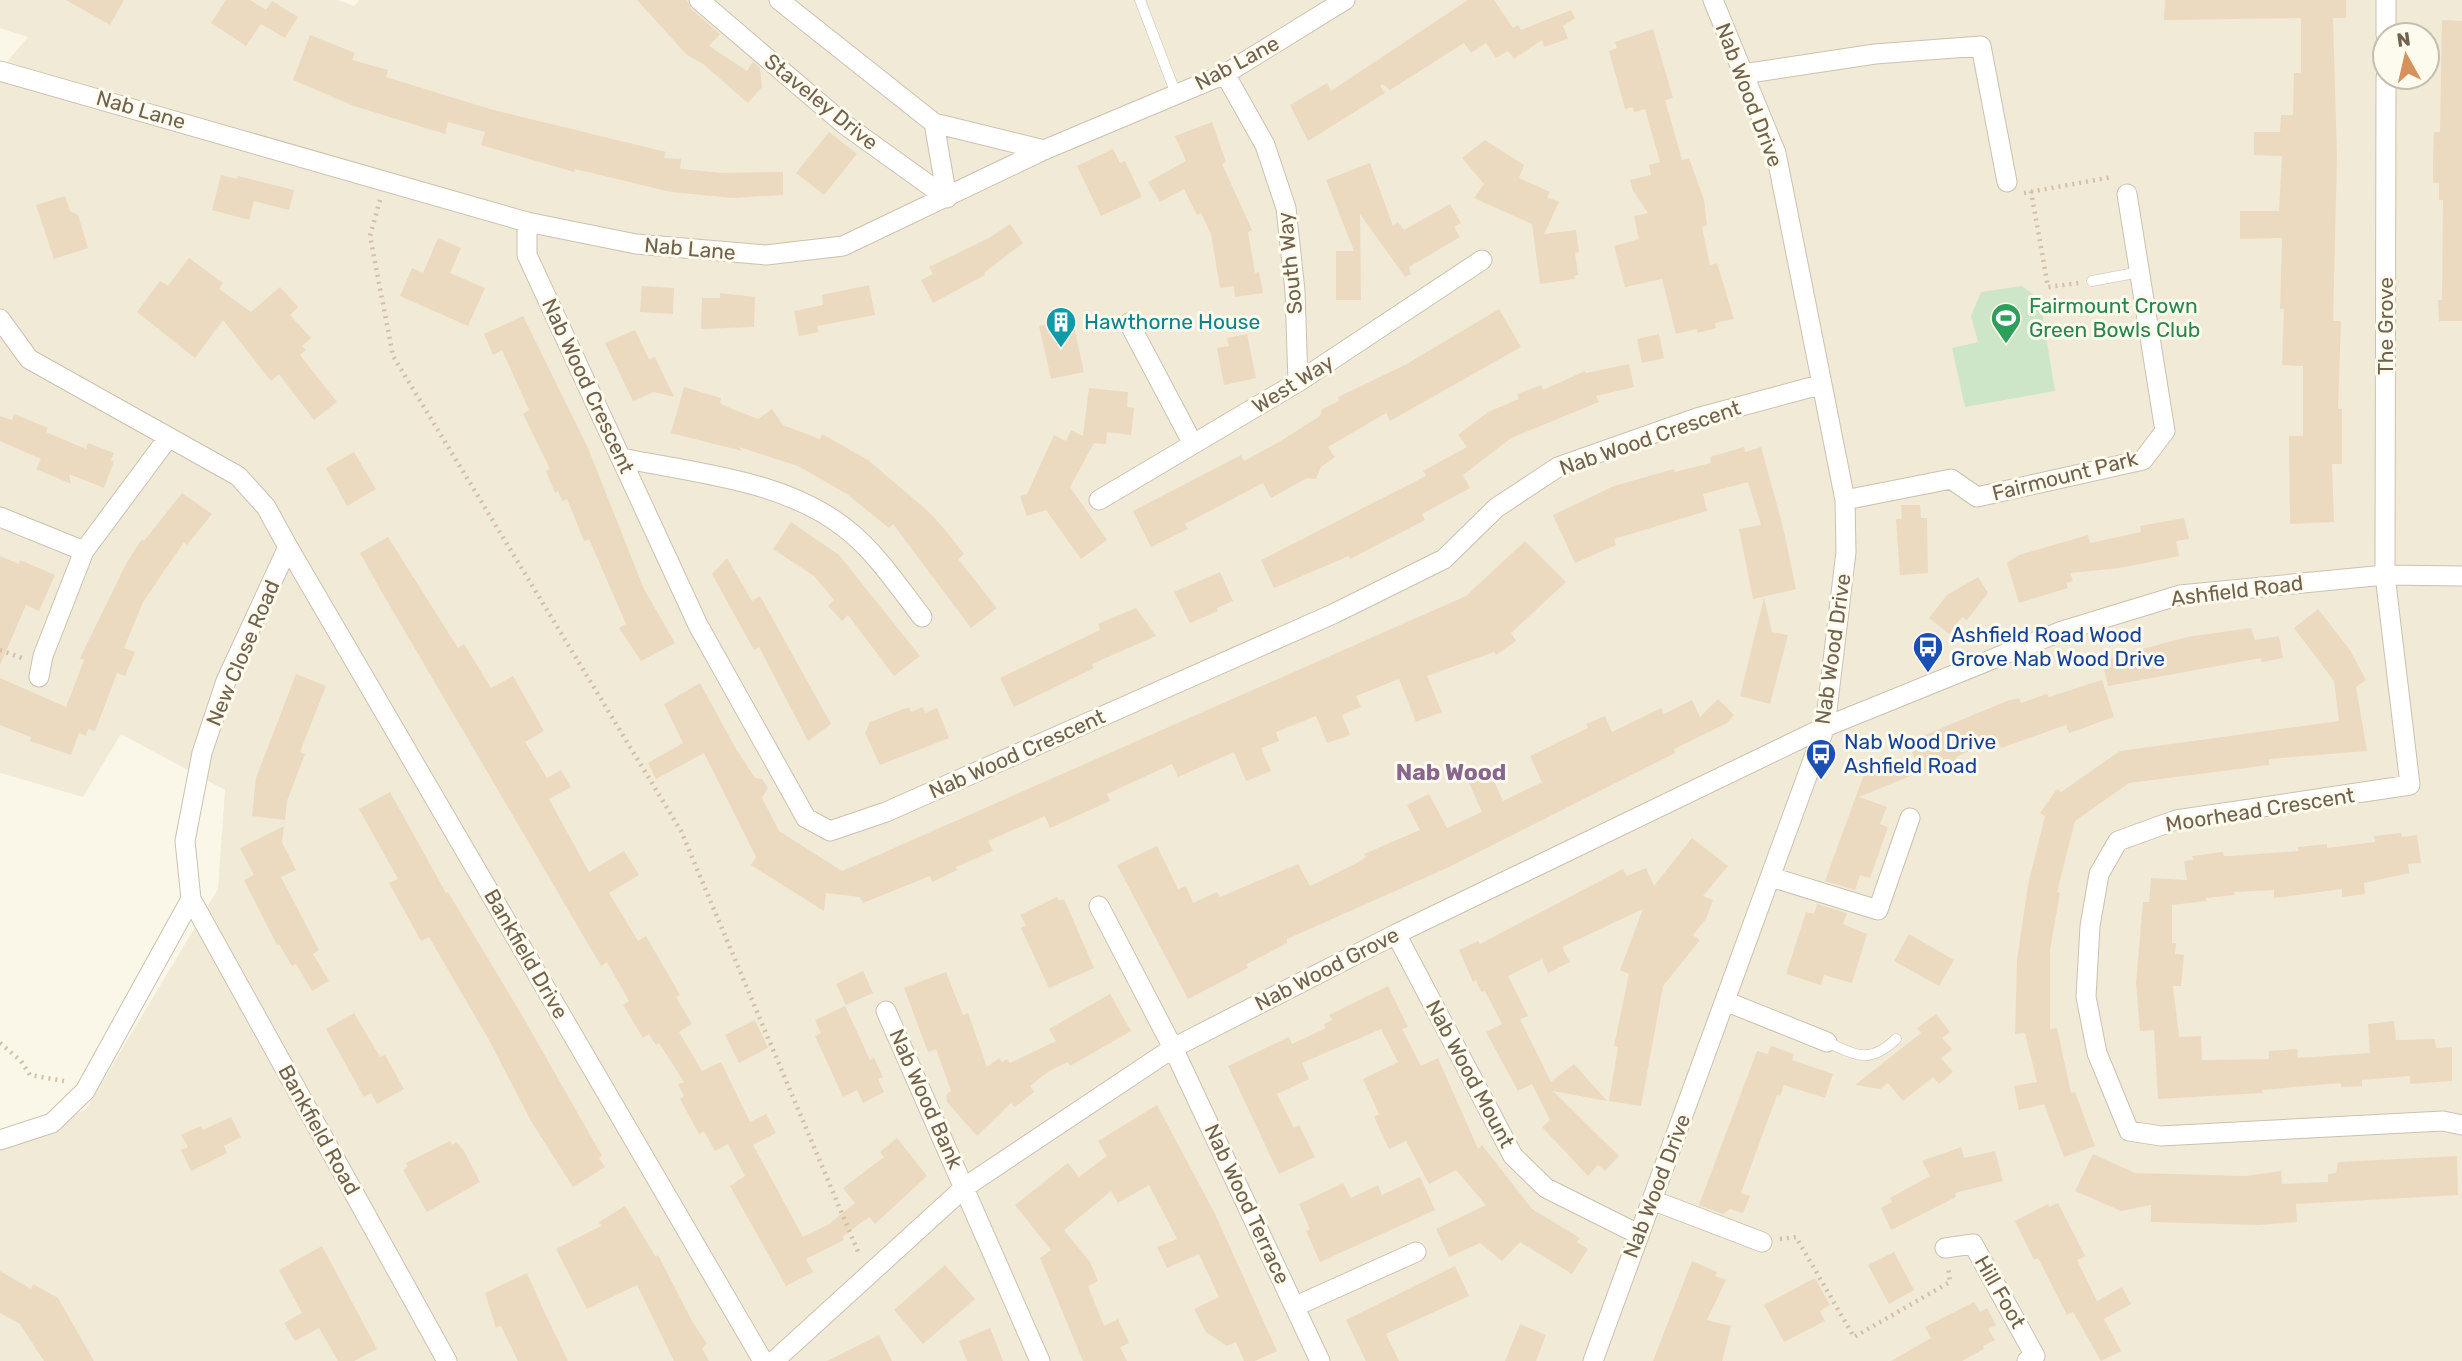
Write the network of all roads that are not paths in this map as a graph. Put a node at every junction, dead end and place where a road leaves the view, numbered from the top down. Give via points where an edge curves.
1 (699, 0) edge
2 (779, 0) edge
3 (1140, 0) edge
4 (1713, 0) edge
5 (2386, 0) edge
6 (1335, 3) edge
7 (2386, 21) edge
8 (0, 71) edge
9 (1225, 74) junction
10 (1743, 74) junction
11 (2386, 91) edge
12 (1176, 94) junction
13 (934, 123) junction
14 (1044, 150) junction
15 (2014, 188) road end
16 (2127, 194) road end
17 (947, 198) junction
18 (527, 222) junction
19 (1482, 260) dead end
20 (2140, 272) junction
21 (2092, 281) road end
22 (0, 319) edge
23 (1129, 323) dead end
24 (1298, 382) junction
25 (1819, 385) junction
26 (168, 438) junction
27 (1193, 444) junction
28 (622, 458) junction
29 (1099, 500) dead end
30 (1845, 500) junction
31 (0, 517) edge
32 (288, 547) junction
33 (84, 551) junction
34 (2385, 575) junction
35 (2462, 576) edge
36 (922, 617) dead end
37 (39, 677) dead end
38 (1825, 727) junction
39 (1910, 818) dead end
40 (1771, 877) junction
41 (191, 899) junction
42 (1099, 906) dead end
43 (1396, 934) junction
44 (1726, 1000) junction
45 (886, 1011) dead end
46 (1896, 1039) dead end
47 (1827, 1042) joint
48 (1173, 1048) junction
49 (2462, 1125) edge
50 (0, 1140) edge
51 (965, 1187) junction
52 (1652, 1200) junction
53 (1638, 1234) junction
54 (1762, 1242) road end
55 (1945, 1248) road end
56 (1416, 1252) dead end
57 (1296, 1306) junction
58 (798, 1352) edge
59 (447, 1361) edge
60 (763, 1361) edge
61 (774, 1361) edge
62 (1040, 1361) edge
63 (1320, 1361) edge
64 (1592, 1361) edge
65 (2027, 1361) edge

1 - 17 street, Staveley Drive via 844,124
2 - 13 street
3 - 12 lane
4 - 10 street, Nab Wood Drive
5 - 7 street
6 - 9 street, Nab Lane
8 - 18 street, Nab Lane
9 - 12 street, Nab Lane
9 - 24 street, South Way via 1265,145 1286,208
10 - 15 street via 1875,54 1982,46
10 - 25 street, Nab Wood Drive via 1776,153
11 - 34 street, The Grove
12 - 14 street, Nab Lane
13 - 14 street
13 - 17 street
14 - 17 street, Nab Lane
16 - 20 street, Fairmount Park
17 - 18 street, Nab Lane via 843,246 765,255 636,244
18 - 28 street, Nab Wood Crescent via 527,255
19 - 24 street, West Way
20 - 21 lane
20 - 30 street, Fairmount Park via 2165,431 2143,460 1977,497 1951,479
22 - 26 street via 29,359
23 - 27 street
24 - 27 street, West Way
25 - 28 street, Nab Wood Crescent via 1697,418 1558,467 1496,508 1444,559 1333,614 886,812 830,831 806,818 704,636
25 - 30 street, Nab Wood Drive
26 - 32 street via 239,476 266,507
26 - 33 street
27 - 29 street, West Way
28 - 36 street via 791,497 844,527 871,551
30 - 38 street, Nab Wood Drive via 1846,552
31 - 33 street
32 - 41 street, New Close Road via 226,681 202,753 185,841
32 - 60 street, Bankfield Drive
33 - 37 street
34 - 35 street, Ashfield Road
34 - 38 street, Ashfield Road via 2180,595 2062,631
34 - 49 street, Moorhead Crescent via 2410,785 2176,820 2118,841 2099,874 2086,997 2097,1053 2129,1131 2161,1136 2443,1121
38 - 40 street, Nab Wood Drive
38 - 43 street, Nab Wood Grove
39 - 40 street via 1878,910
40 - 44 street, Nab Wood Drive
41 - 50 street via 85,1091 52,1123
41 - 59 street, Bankfield Road
42 - 48 street, Nab Wood Terrace
43 - 48 street, Nab Wood Grove
43 - 53 street, Nab Wood Mount via 1513,1156 1546,1188
44 - 47 street
44 - 52 street, Nab Wood Drive
45 - 51 street, Nab Wood Bank
46 - 47 lane via 1884,1051 1868,1056
48 - 51 street, Nab Wood Grove
48 - 57 street, Nab Wood Terrace
51 - 58 street, Nab Wood Grove via 867,1273
51 - 62 street, Nab Wood Bank
52 - 53 street, Nab Wood Drive
52 - 54 street
53 - 64 street, Nab Wood Drive
55 - 65 street, Hill Foot via 1973,1244 2035,1356
56 - 57 street
57 - 63 street, Nab Wood Terrace
58 - 61 street, Nab Wood Grove

